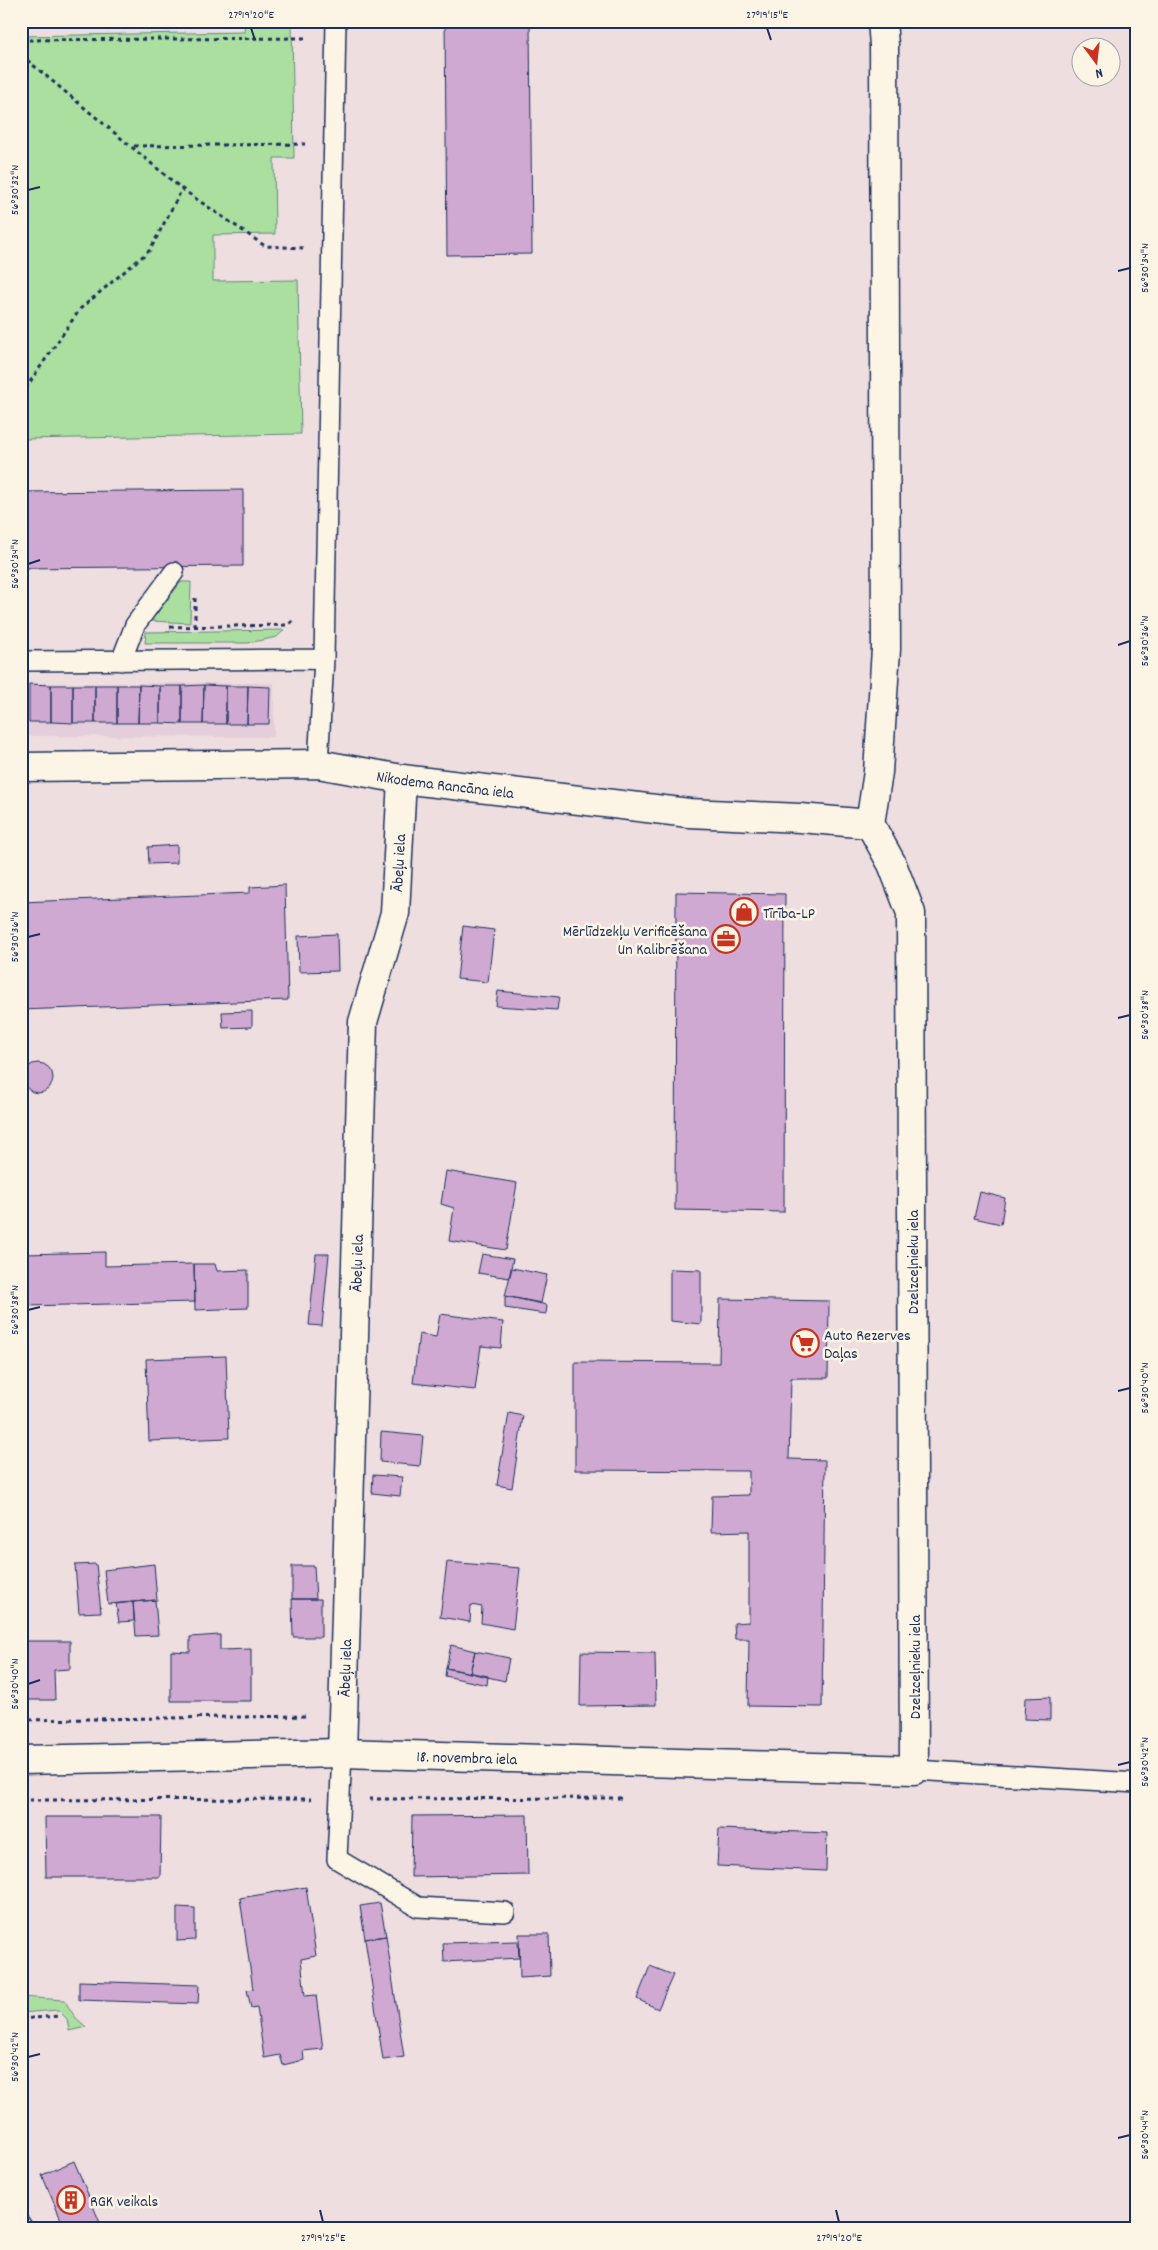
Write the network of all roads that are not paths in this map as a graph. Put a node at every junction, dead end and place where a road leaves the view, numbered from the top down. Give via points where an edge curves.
1 (882, 21) edge
2 (335, 30) edge
3 (174, 572) dead end
4 (324, 659) junction
5 (21, 661) edge
6 (121, 661) junction
7 (318, 764) junction
8 (21, 767) edge
9 (402, 780) junction
10 (870, 824) junction
11 (342, 1753) junction
12 (21, 1760) edge
13 (914, 1770) junction
14 (1137, 1783) edge
15 (505, 1912) dead end
16 (21, 2225) edge
17 (23, 2229) edge

1 - 10 street via 886,648 878,772
2 - 4 lane
3 - 6 lane via 135,625
4 - 6 lane
4 - 7 lane
5 - 6 lane
7 - 8 street, Nikodema Rancāna iela
7 - 9 street, Nikodema Rancāna iela
9 - 10 street, Nikodema Rancāna iela via 689,813
9 - 11 street, Ābeļu iela via 395,913 362,1022
10 - 13 street, Dzelzceļnieku iela via 892,864 911,913
11 - 12 street, 18. novembra iela
11 - 13 street, 18. novembra iela
11 - 15 lane via 337,1859 418,1908
13 - 14 lane
16 - 17 lane

